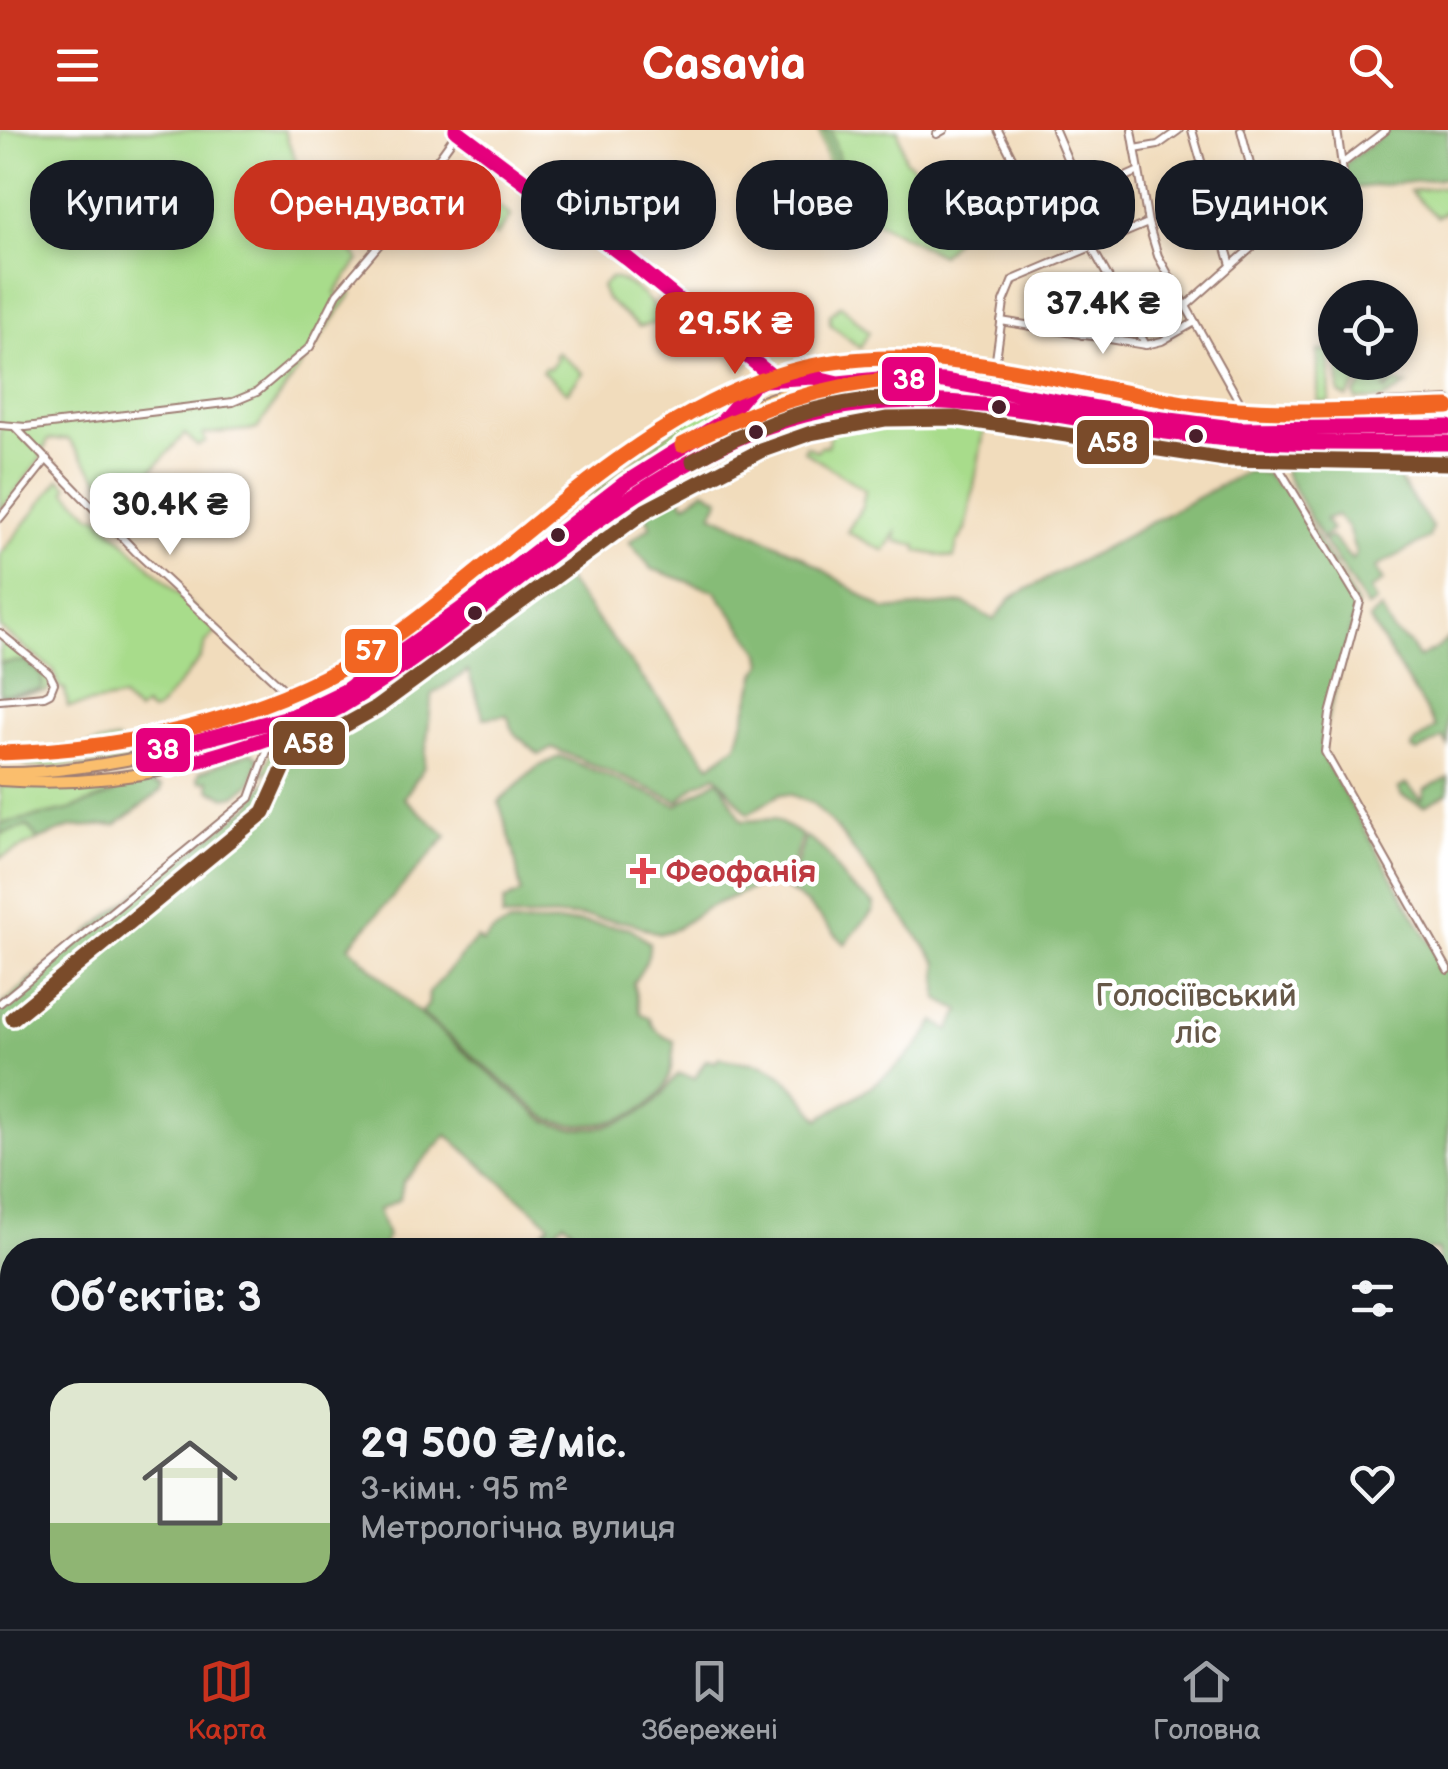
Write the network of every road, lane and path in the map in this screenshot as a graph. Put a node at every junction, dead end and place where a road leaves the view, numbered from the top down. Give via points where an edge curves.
1 (998, 130) edge
2 (1055, 130) edge
3 (1132, 130) edge
4 (1179, 130) edge
5 (1192, 130) edge
6 (1241, 130) edge
7 (1337, 130) edge
8 (1386, 130) edge
9 (457, 131) edge
10 (1135, 149) junction
11 (1012, 160) edge
12 (1068, 160) edge
13 (1202, 160) edge
14 (1248, 160) edge
15 (1342, 160) edge
16 (1347, 160) edge
17 (1139, 171) junction
18 (1135, 173) edge
19 (1147, 219) junction
20 (1135, 225) edge
21 (1082, 250) edge
22 (1093, 250) edge
23 (1227, 250) edge
24 (1245, 250) edge
25 (1230, 261) junction
26 (1186, 306) junction
27 (1001, 321) junction
28 (1194, 322) junction
29 (1038, 327) junction
30 (1082, 334) junction
31 (1146, 345) junction
32 (774, 378) junction
33 (868, 379) junction
34 (838, 382) junction
35 (992, 389) junction
36 (1448, 400) edge
37 (868, 401) junction
38 (1381, 406) junction
39 (722, 422) junction
40 (0, 424) edge
41 (14, 426) junction
42 (1448, 426) edge
43 (1370, 428) junction
44 (1388, 428) junction
45 (1255, 429) junction
46 (1263, 441) junction
47 (1448, 443) edge
48 (47, 459) junction
49 (0, 518) edge
50 (0, 633) edge
51 (0, 700) edge
52 (306, 710) junction
53 (279, 734) junction
54 (247, 746) junction
55 (162, 750) junction
56 (265, 758) junction
57 (170, 768) junction
58 (0, 776) edge
59 (1448, 970) edge
60 (0, 1002) edge

1 - 11 street
2 - 12 street
3 - 10 street
4 - 10 street via 1158,145
5 - 13 street
6 - 14 street
7 - 15 street
8 - 16 street
9 - 32 street
9 - 41 street via 383,240 337,294 310,346 257,392 233,402
10 - 17 street
17 - 18 street
17 - 19 street
19 - 20 street
19 - 26 street via 1158,256
21 - 27 street via 1013,280
22 - 31 street
23 - 25 street
24 - 25 street
25 - 26 street
26 - 28 street
27 - 29 street
27 - 35 street
28 - 31 street
28 - 45 street
29 - 30 street
29 - 30 street via 1044,295 1064,292 1087,302
30 - 31 street
32 - 34 street
32 - 39 street via 753,385
33 - 34 highway
33 - 35 highway
33 - 37 highway via 878,390
34 - 39 highway via 779,396
35 - 45 highway
36 - 38 street
37 - 46 highway via 977,400
37 - 53 highway via 771,425 649,485 364,692
38 - 43 street
38 - 44 street
39 - 52 highway via 625,483 373,672
40 - 41 street
41 - 48 street
42 - 44 highway
43 - 44 highway
43 - 45 highway
45 - 46 street
46 - 47 highway
46 - 59 street via 1360,602 1325,752
48 - 49 street
48 - 52 street
50 - 51 street via 54,683 44,696
52 - 55 highway
53 - 54 highway
53 - 56 street
54 - 56 street
54 - 57 highway
55 - 57 highway via 160,762
55 - 58 highway
56 - 60 street via 250,798
57 - 58 highway via 106,780

